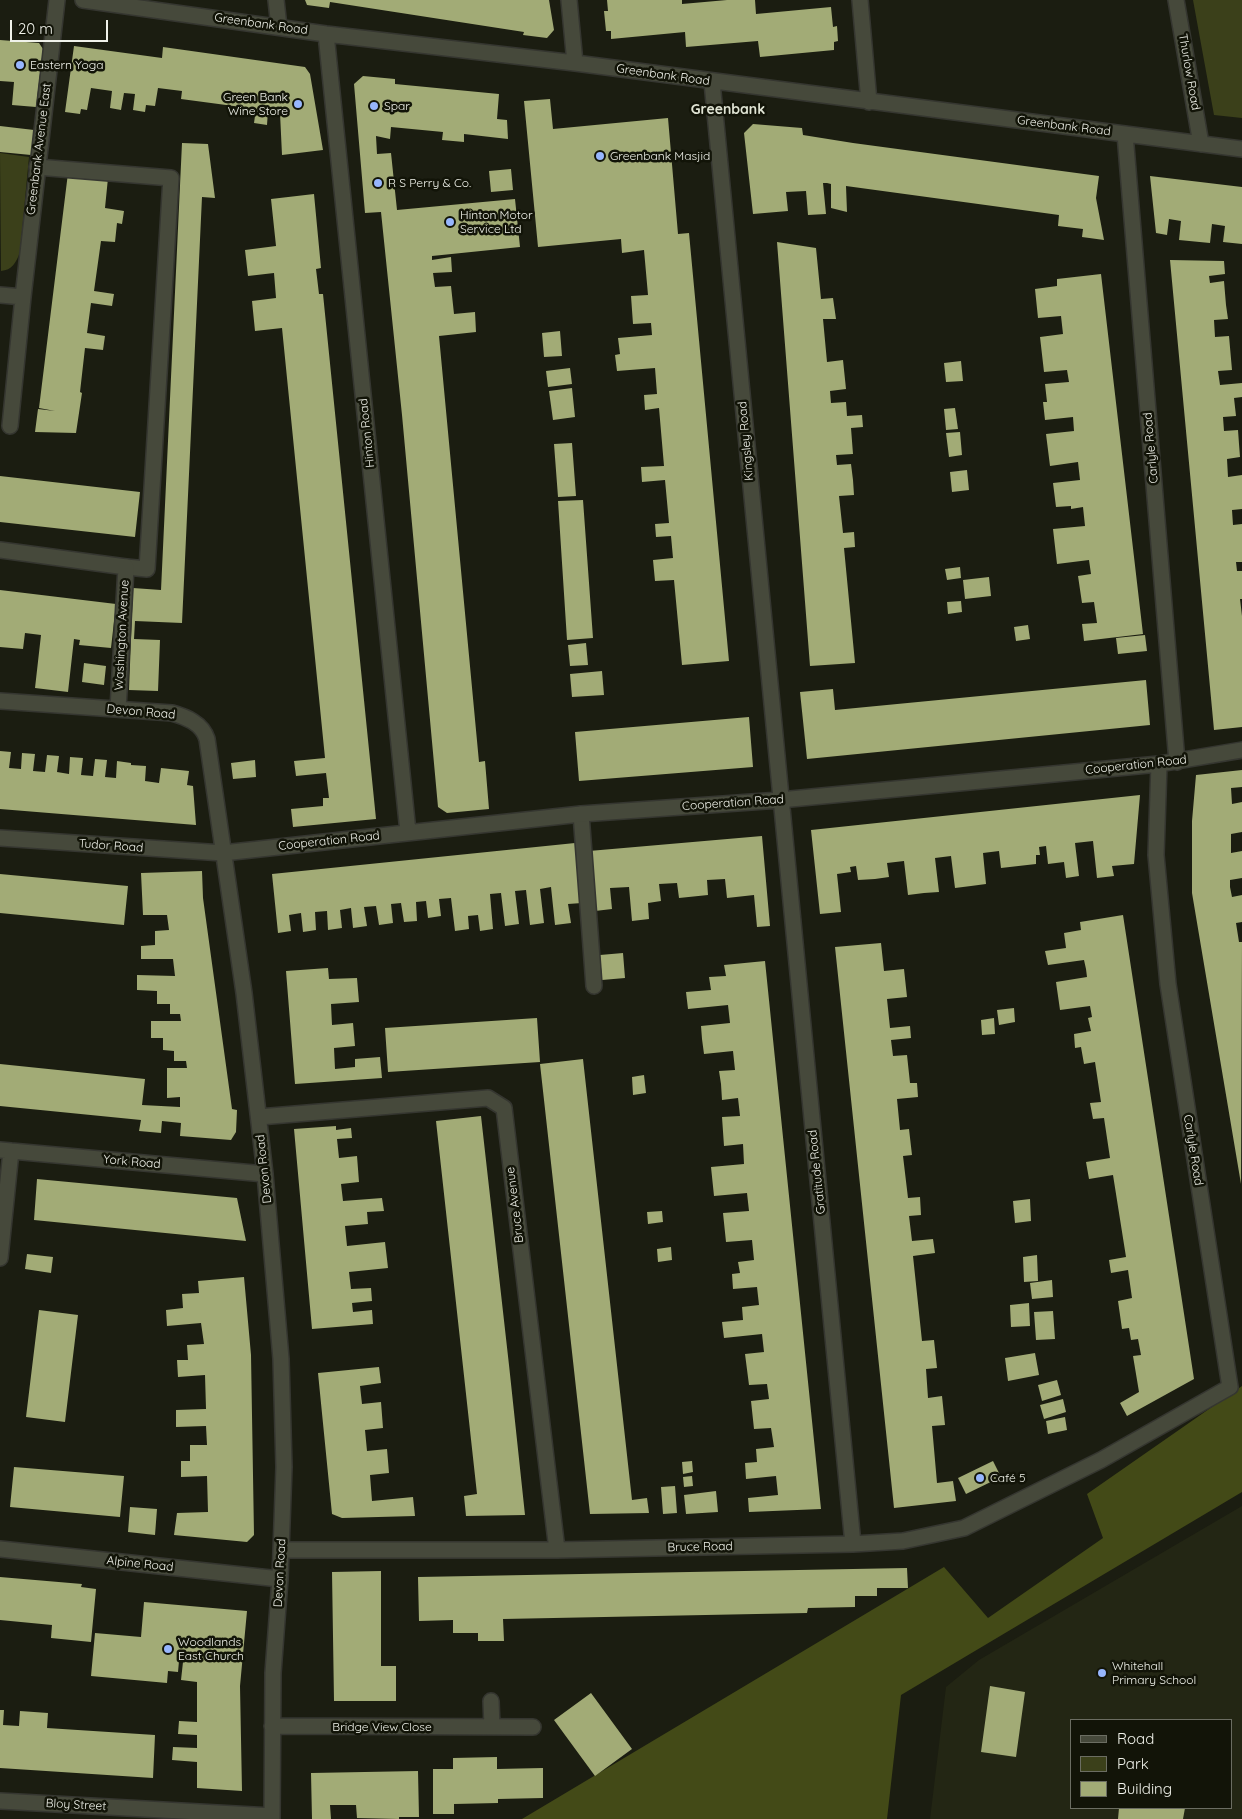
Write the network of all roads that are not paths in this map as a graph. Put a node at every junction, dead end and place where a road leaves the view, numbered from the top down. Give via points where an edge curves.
1 (57, 0) edge
2 (83, 0) edge
3 (276, 0) edge
4 (569, 0) edge
5 (860, 0) edge
6 (1176, 0) edge
7 (278, 26) junction
8 (326, 34) junction
9 (575, 63) junction
10 (712, 82) junction
11 (868, 102) junction
12 (1125, 134) junction
13 (1201, 144) junction
14 (1242, 149) edge
15 (37, 167) junction
16 (0, 295) edge
17 (23, 298) junction
18 (10, 426) dead end
19 (0, 550) edge
20 (126, 567) junction
21 (0, 701) edge
22 (118, 709) junction
23 (1242, 750) edge
24 (1177, 762) junction
25 (1159, 764) junction
26 (780, 800) junction
27 (580, 814) junction
28 (408, 832) junction
29 (0, 838) edge
30 (223, 853) junction
31 (594, 986) dead end
32 (259, 1117) junction
33 (5, 1150) edge
34 (265, 1174) junction
35 (0, 1258) edge
36 (1101, 1460) joint
37 (853, 1544) junction
38 (0, 1549) edge
39 (281, 1550) junction
40 (557, 1550) junction
41 (280, 1579) junction
42 (491, 1701) dead end
43 (272, 1726) junction
44 (492, 1727) junction
45 (533, 1727) dead end
46 (0, 1801) edge
47 (272, 1817) edge

1 - 15 street, Greenbank Avenue East
2 - 7 street, Greenbank Road
3 - 7 street
4 - 9 street
5 - 11 street
6 - 13 street, Thurlow Road
7 - 8 street, Greenbank Road
8 - 9 street, Greenbank Road
8 - 28 street, Hinton Road
9 - 10 street, Greenbank Road
10 - 11 street, Greenbank Road
10 - 26 street, Kingsley Road
11 - 12 street, Greenbank Road
12 - 13 street, Greenbank Road
12 - 24 street, Carlyle Road
13 - 14 street, Greenbank Road
15 - 17 street, Greenbank Avenue East
15 - 20 street via 171,178 147,569
16 - 17 street
17 - 18 street, Greenbank Avenue East
19 - 20 street, Washington Avenue
20 - 22 street, Washington Avenue
21 - 22 street, Devon Road
22 - 30 street, Devon Road via 183,716 203,730
23 - 24 street, Cooperation Road
24 - 25 street, Cooperation Road
25 - 26 street, Cooperation Road
25 - 36 street, Carlyle Road via 1156,856 1168,984 1230,1387
26 - 27 street, Cooperation Road
26 - 37 street, Gratitude Road
27 - 28 street, Cooperation Road
27 - 31 street
28 - 30 street, Cooperation Road
29 - 30 street, Tudor Road
30 - 32 street, Devon Road
32 - 34 street, Devon Road
32 - 40 street, Bruce Avenue via 488,1098 504,1108
33 - 34 street, York Road
33 - 35 street
34 - 39 street, Devon Road via 281,1359 284,1467
36 - 37 street, Bruce Road via 964,1528 903,1541
37 - 40 street, Bruce Road
38 - 41 street, Alpine Road
39 - 40 street, Bruce Road
39 - 41 street, Devon Road
41 - 43 street, Devon Road
42 - 44 street
43 - 44 street, Bridge View Close
43 - 47 street, Devon Road
44 - 45 street, Bridge View Close
46 - 47 street, Bloy Street

